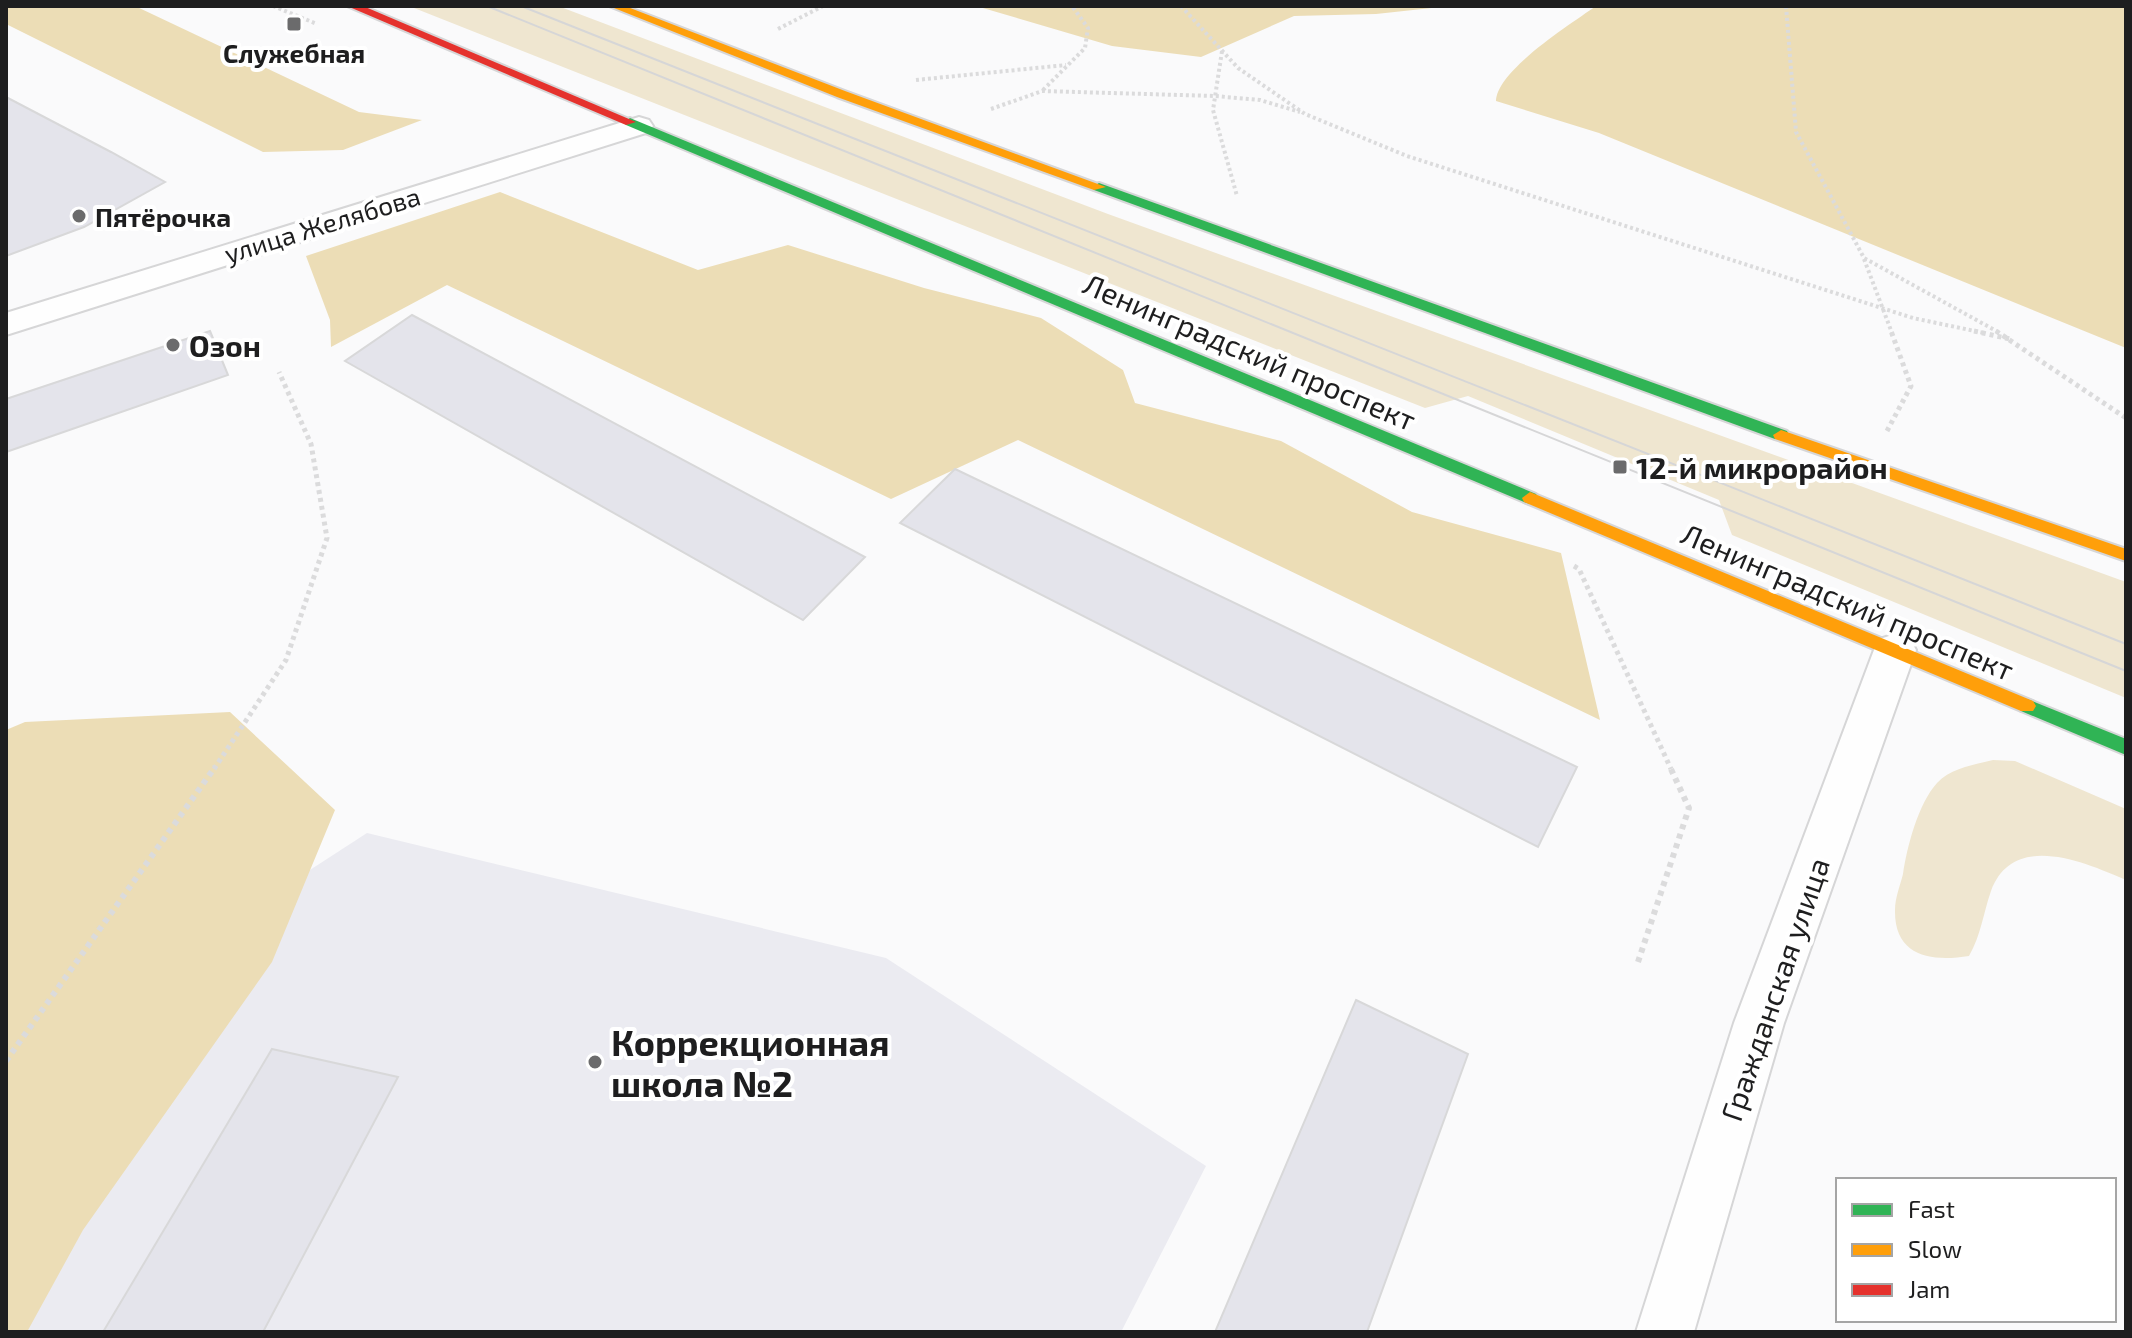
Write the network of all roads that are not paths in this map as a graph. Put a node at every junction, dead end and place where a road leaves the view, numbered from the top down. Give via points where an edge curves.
1 (353, 6) edge
2 (615, 6) edge
3 (639, 126) junction
4 (6, 324) edge
5 (2126, 555) edge
6 (1895, 650) junction
7 (2126, 747) edge
8 (1665, 1332) edge

1 - 3 main road, Ленинградский проспект
2 - 5 main road via 856,99
3 - 4 street, улица Желябова
3 - 6 main road, Ленинградский проспект
6 - 7 main road, Ленинградский проспект
6 - 8 street, Гражданская улица via 1759,1023

